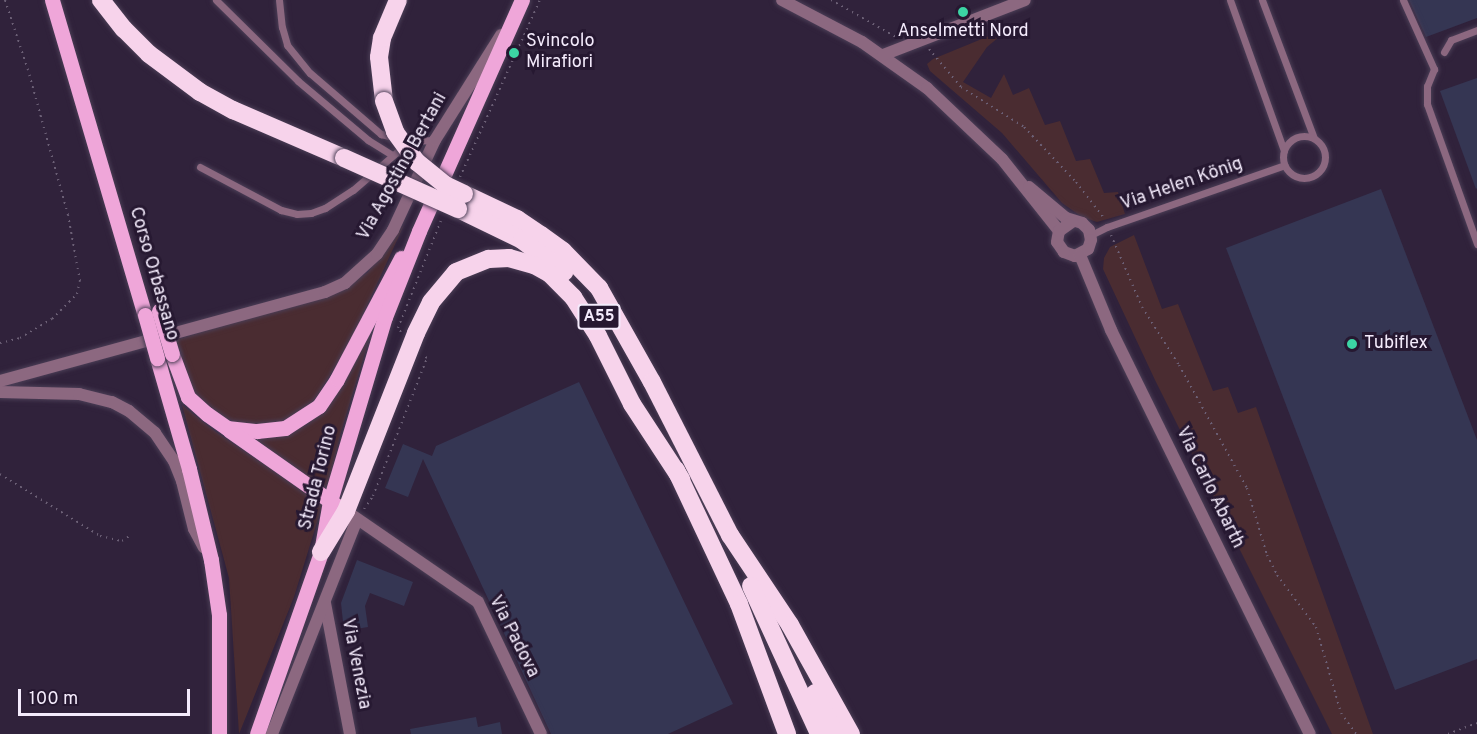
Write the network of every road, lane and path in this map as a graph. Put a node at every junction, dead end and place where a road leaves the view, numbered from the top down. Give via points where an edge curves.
1 (5, 0) edge
2 (52, 0) edge
3 (101, 0) edge
4 (216, 0) edge
5 (279, 0) edge
6 (398, 0) edge
7 (522, 0) edge
8 (540, 0) edge
9 (782, 0) edge
10 (831, 0) edge
11 (1025, 0) edge
12 (1230, 0) edge
13 (1262, 0) edge
14 (1403, 0) edge
15 (1477, 30) edge
16 (907, 44) junction
17 (929, 49) dead end
18 (1444, 52) dead end
19 (883, 55) junction
20 (1314, 138) junction
21 (435, 140) junction
22 (409, 141) junction
23 (1284, 151) junction
24 (393, 155) junction
25 (1285, 165) junction
26 (200, 167) dead end
27 (1014, 174) junction
28 (456, 200) junction
29 (1072, 222) junction
30 (1107, 227) junction
31 (419, 231) junction
32 (1059, 231) junction
33 (1091, 235) junction
34 (1477, 244) edge
35 (1080, 255) junction
36 (405, 336) dead end
37 (0, 343) edge
38 (422, 353) dead end
39 (165, 356) junction
40 (0, 381) edge
41 (0, 392) edge
42 (227, 428) junction
43 (0, 474) edge
44 (681, 479) junction
45 (344, 511) junction
46 (730, 535) junction
47 (131, 536) dead end
48 (321, 552) joint
49 (211, 560) junction
50 (325, 601) junction
51 (739, 604) junction
52 (775, 607) junction
53 (1477, 723) edge
54 (219, 734) edge
55 (257, 734) edge
56 (272, 734) edge
57 (350, 734) edge
58 (541, 734) edge
59 (787, 734) edge
60 (800, 734) edge
61 (819, 734) edge
62 (835, 734) edge
63 (851, 734) edge
64 (1310, 734) edge
65 (1356, 734) edge
66 (1448, 734) edge

1 - 37 path via 69,215 80,281 77,294 52,319 20,338
2 - 39 main road, Corso Orbassano, bridge via 135,280 152,313
3 - 28 highway, bridge via 149,54 200,92 344,158
4 - 24 lane via 298,81 368,140
5 - 22 lane via 288,45 303,67 381,134
6 - 28 highway, bridge via 382,38 379,57 384,101 395,132 417,162 445,185
7 - 21 street, Via Agostino Bertani
7 - 31 main road
8 - 28 path
9 - 19 street
10 - 16 path
11 - 16 street
12 - 23 lane
13 - 20 lane
14 - 34 lane via 1434,69 1427,86 1427,104
15 - 18 lane via 1451,40
16 - 19 street
17 - 30 path via 961,87 1024,127 1076,182 1103,215
19 - 27 street via 962,119
20 - 23 lane via 1293,139
20 - 25 lane via 1325,155 1318,173 1299,178
21 - 22 lane
21 - 40 street, Via Agostino Bertani via 393,230 377,254 345,283 326,292
22 - 24 lane
23 - 25 lane
24 - 26 lane via 353,190 325,208 297,214 281,210
25 - 30 lane, Via Helen König
27 - 29 street
27 - 32 street
28 - 36 path via 398,328
28 - 44 highway, A55 via 522,240 556,265 582,292 611,337
28 - 46 highway, A55 via 517,219 563,251 599,288
29 - 32 street
29 - 33 street via 1082,224
30 - 33 lane, Via Helen König
30 - 65 path via 1142,307 1247,488 1277,575 1317,627 1341,712
31 - 42 main road via 393,270 319,406 285,428
31 - 45 main road, Strada Torino via 373,355
32 - 35 street via 1060,248 1069,255
33 - 35 street via 1090,245
35 - 64 street, Via Carlo Abarth via 1112,330
38 - 45 path via 427,358 373,496
39 - 42 main road via 189,397
39 - 49 main road, Corso Orbassano
41 - 49 street, Corso Orbassano via 95,396 143,421 174,461 194,529
42 - 45 main road
43 - 47 path via 100,536 122,541
44 - 45 highway via 632,404 598,336 573,297 542,269 499,258 464,268 436,293
44 - 51 highway, A55
45 - 48 highway
45 - 50 street, Strada Torino
45 - 58 street, Via Padova via 478,602
46 - 52 highway
46 - 61 highway, A55
48 - 55 main road, Strada Torino
49 - 54 main road, Corso Orbassano via 219,615
50 - 56 street, Strada Torino
50 - 57 street, Via Venezia
51 - 59 highway
51 - 60 highway, A55
52 - 62 highway
52 - 63 highway via 790,625
53 - 66 path

